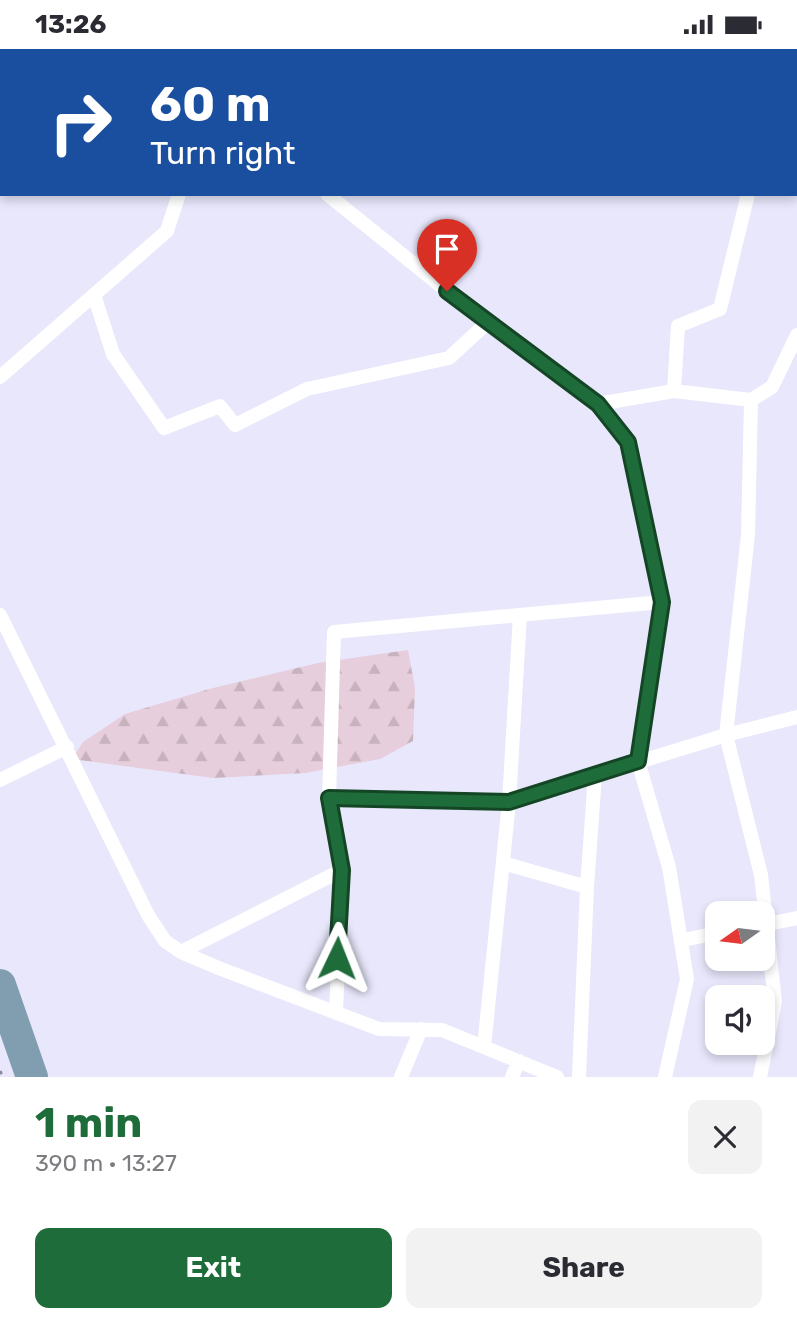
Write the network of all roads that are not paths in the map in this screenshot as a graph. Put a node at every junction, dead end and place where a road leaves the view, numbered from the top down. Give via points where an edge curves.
1 (178, 196) edge
2 (329, 196) edge
3 (748, 196) edge
4 (94, 295) junction
5 (487, 323) junction
6 (797, 335) edge
7 (0, 377) edge
8 (674, 391) junction
9 (751, 400) junction
10 (598, 404) junction
11 (662, 602) junction
12 (0, 615) edge
13 (520, 615) junction
14 (797, 716) edge
15 (726, 735) junction
16 (67, 747) junction
17 (638, 761) junction
18 (595, 775) junction
19 (0, 780) edge
20 (329, 798) junction
21 (509, 802) junction
22 (503, 863) junction
23 (342, 870) junction
24 (587, 887) junction
25 (763, 901) edge
26 (797, 918) edge
27 (775, 923) edge
28 (705, 936) edge
29 (683, 940) junction
30 (181, 952) junction
31 (771, 971) edge
32 (336, 1013) junction
33 (421, 1029) junction
34 (484, 1047) junction
35 (519, 1061) junction
36 (401, 1077) edge
37 (512, 1077) edge
38 (557, 1077) edge
39 (579, 1077) edge
40 (666, 1077) edge
41 (760, 1077) edge

1 - 4 street via 167,231
2 - 5 street
3 - 8 street via 720,309 678,326
4 - 5 street via 113,354 163,428 220,406 235,425 307,390 449,358
4 - 7 street
5 - 10 street
6 - 9 street via 772,387
8 - 9 street
8 - 10 street
9 - 15 street via 748,535
10 - 11 street via 628,442
11 - 13 street
11 - 17 street
12 - 16 street
13 - 20 street via 334,632
13 - 21 street
14 - 15 street
15 - 17 street
15 - 25 street via 761,875
16 - 19 street
16 - 30 street via 156,928
17 - 18 street
17 - 29 street via 669,867
18 - 21 street
18 - 24 street
20 - 21 street
20 - 23 street
21 - 22 street
22 - 24 street
22 - 34 street
23 - 30 street
23 - 32 street
24 - 39 street
26 - 27 street
28 - 29 street
29 - 40 street via 687,979
30 - 32 street
31 - 41 street via 775,1002
32 - 33 street via 379,1029
33 - 34 street via 442,1030
33 - 36 street
34 - 35 street
35 - 37 street
35 - 38 street

